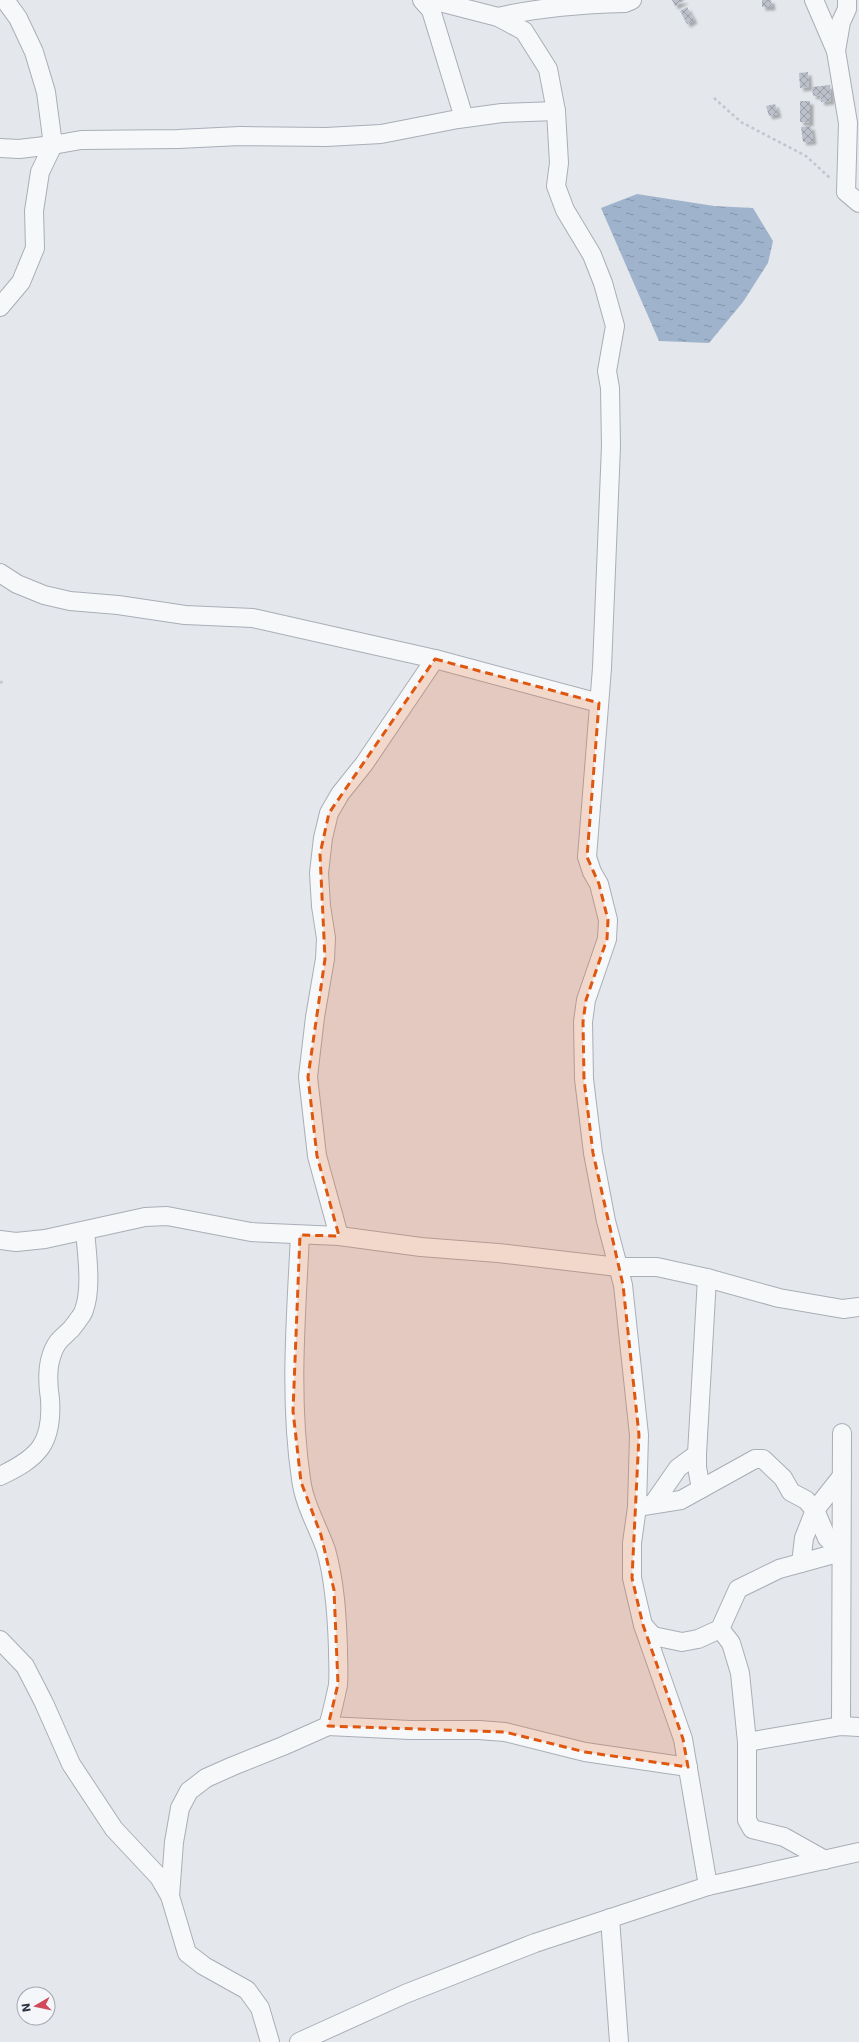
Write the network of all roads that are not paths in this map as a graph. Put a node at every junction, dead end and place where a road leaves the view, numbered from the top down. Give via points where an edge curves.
1 (5, 0) edge
2 (422, 0) edge
3 (432, 0) edge
4 (632, 0) edge
5 (814, 0) edge
6 (847, 0) edge
7 (571, 2) edge
8 (498, 17) junction
9 (836, 51) junction
10 (556, 111) junction
11 (464, 118) junction
12 (53, 145) junction
13 (0, 148) edge
14 (859, 203) edge
15 (0, 307) edge
16 (0, 574) edge
17 (435, 659) junction
18 (599, 703) junction
19 (85, 1231) junction
20 (300, 1235) junction
21 (339, 1236) junction
22 (0, 1240) edge
23 (618, 1267) junction
24 (707, 1278) junction
25 (859, 1307) edge
26 (842, 1433) dead end
27 (697, 1454) junction
28 (0, 1476) edge
29 (842, 1476) junction
30 (702, 1489) junction
31 (645, 1506) junction
32 (815, 1510) junction
33 (841, 1552) junction
34 (800, 1563) junction
35 (643, 1625) junction
36 (720, 1629) junction
37 (0, 1640) edge
38 (328, 1726) junction
39 (850, 1727) edge
40 (747, 1742) junction
41 (688, 1767) junction
42 (859, 1852) edge
43 (825, 1860) junction
44 (708, 1886) junction
45 (170, 1896) junction
46 (610, 1918) junction
47 (270, 2042) edge
48 (299, 2042) edge
49 (619, 2042) edge

1 - 12 street via 18,18 34,52 46,92
2 - 11 street via 430,10
3 - 8 street
4 - 7 street via 625,3
5 - 9 street
6 - 9 street
7 - 8 street
8 - 10 street via 524,31 548,69
9 - 14 street via 848,123 846,192
10 - 11 street via 502,113
10 - 18 street via 559,163 556,186 565,210 592,255 615,326 607,371 610,388 611,446
11 - 12 street via 381,134 334,137 240,136 81,140
12 - 13 street via 19,149
12 - 15 street via 40,172 34,211 35,248 21,282
16 - 17 street via 44,595 70,601 185,615 253,618
17 - 18 street
17 - 21 street via 364,764 340,794 329,813 323,838 319,873 326,938 325,959 308,1077 317,1156
18 - 23 street via 587,857 599,884 608,920 607,939 586,1000 584,1079 593,1153
19 - 20 street via 145,1217 167,1216 251,1232
19 - 22 street via 45,1239 16,1242
19 - 28 street via 88,1279 84,1311 74,1327 56,1343 50,1359 50,1410 46,1440 35,1456
20 - 21 street
20 - 38 street via 293,1412 301,1482 308,1507 321,1535 334,1590 338,1684
21 - 23 street
23 - 24 street via 657,1267
23 - 31 street via 623,1285
24 - 25 street via 779,1298 843,1308
24 - 27 street
26 - 29 street
27 - 30 street
27 - 31 street via 678,1468
29 - 32 street
29 - 33 street
30 - 31 street via 681,1500
30 - 32 street via 754,1459 763,1459 783,1478 791,1492 806,1500
31 - 35 street via 632,1543 632,1578
32 - 33 street via 827,1538
32 - 34 street via 804,1538
33 - 34 street
33 - 39 street via 843,1645
34 - 36 street via 779,1568 738,1589
35 - 36 street via 653,1636 682,1642 698,1639
35 - 41 street via 683,1739
36 - 40 street via 731,1643 740,1673
37 - 45 street via 25,1666 71,1764 114,1828 159,1877
38 - 41 street via 505,1732 584,1752
38 - 45 street via 206,1778 188,1791 180,1808 174,1842
39 - 40 street
40 - 43 street via 746,1820 752,1829 784,1837
41 - 44 street
42 - 43 street
43 - 44 street
44 - 46 street
45 - 47 street via 187,1953 204,1966 247,1990 260,2008
46 - 48 street via 535,1943 405,1994
46 - 49 street

